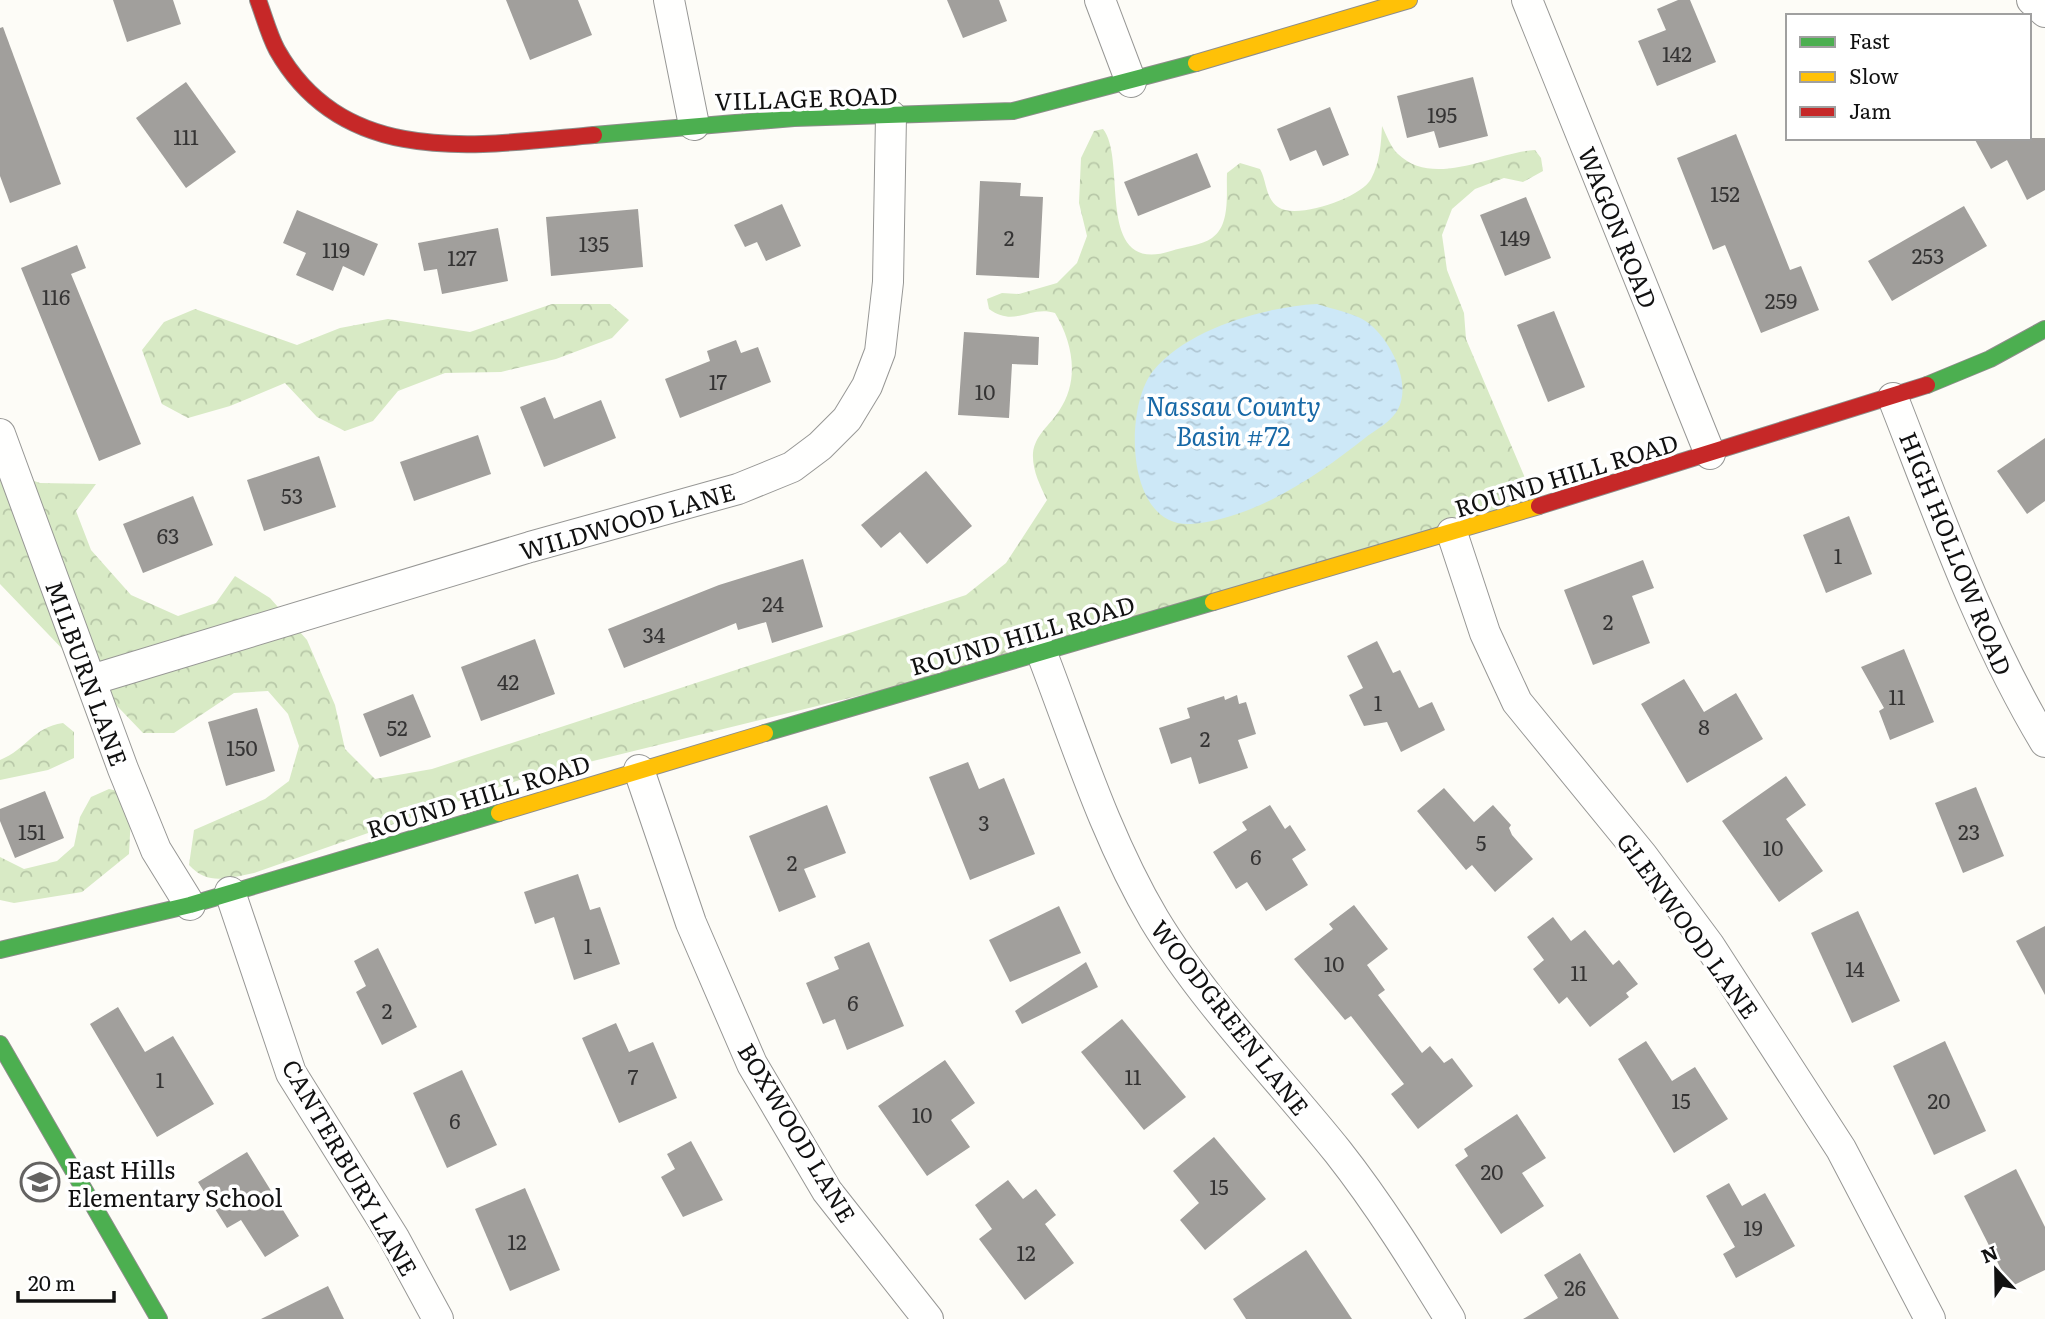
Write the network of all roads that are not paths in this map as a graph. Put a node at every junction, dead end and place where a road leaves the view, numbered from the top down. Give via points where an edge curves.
1 (258, 0) edge
2 (669, 0) edge
3 (1100, 0) edge
4 (1409, 0) edge
5 (1527, 0) edge
6 (2032, 0) edge
7 (2045, 12) edge
8 (1131, 82) junction
9 (891, 116) junction
10 (694, 125) junction
11 (2045, 329) edge
12 (1894, 398) junction
13 (0, 434) edge
14 (1710, 454) junction
15 (1452, 533) junction
16 (1041, 651) junction
17 (91, 680) junction
18 (2045, 742) edge
19 (639, 770) junction
20 (230, 892) junction
21 (190, 905) junction
22 (0, 950) edge
23 (0, 1044) edge
24 (159, 1319) edge
25 (438, 1319) edge
26 (928, 1319) edge
27 (1450, 1319) edge
28 (1930, 1319) edge

1 - 10 street, VILLAGE ROAD via 277,48 294,74 319,101 361,128 414,143 500,143
2 - 10 street
3 - 8 street
4 - 8 street, VILLAGE ROAD
5 - 14 street, WAGON ROAD
6 - 7 street
8 - 9 street, VILLAGE ROAD via 1013,111
9 - 10 street, VILLAGE ROAD
9 - 17 street, WILDWOOD LANE via 888,282 880,352 847,419 793,467 738,488
11 - 12 street, ROUND HILL ROAD via 1958,374
12 - 14 street, ROUND HILL ROAD
12 - 18 street, HIGH HOLLOW ROAD via 1976,611
13 - 17 street, MILBURN LANE
14 - 15 street, ROUND HILL ROAD
15 - 16 street, ROUND HILL ROAD
15 - 28 street, GLENWOOD LANE via 1485,633 1517,702 1709,945 1841,1149
16 - 19 street, ROUND HILL ROAD
16 - 27 street, WOODGREEN LANE via 1116,849 1156,921 1205,989 1340,1155
17 - 21 street, MILBURN LANE via 156,850
19 - 20 street, ROUND HILL ROAD
19 - 26 street, BOXWOOD LANE via 691,923 751,1064 827,1191
20 - 21 street, ROUND HILL ROAD
20 - 25 street, CANTERBURY LANE via 291,1073 394,1238
21 - 22 street, ROUND HILL ROAD
23 - 24 street

